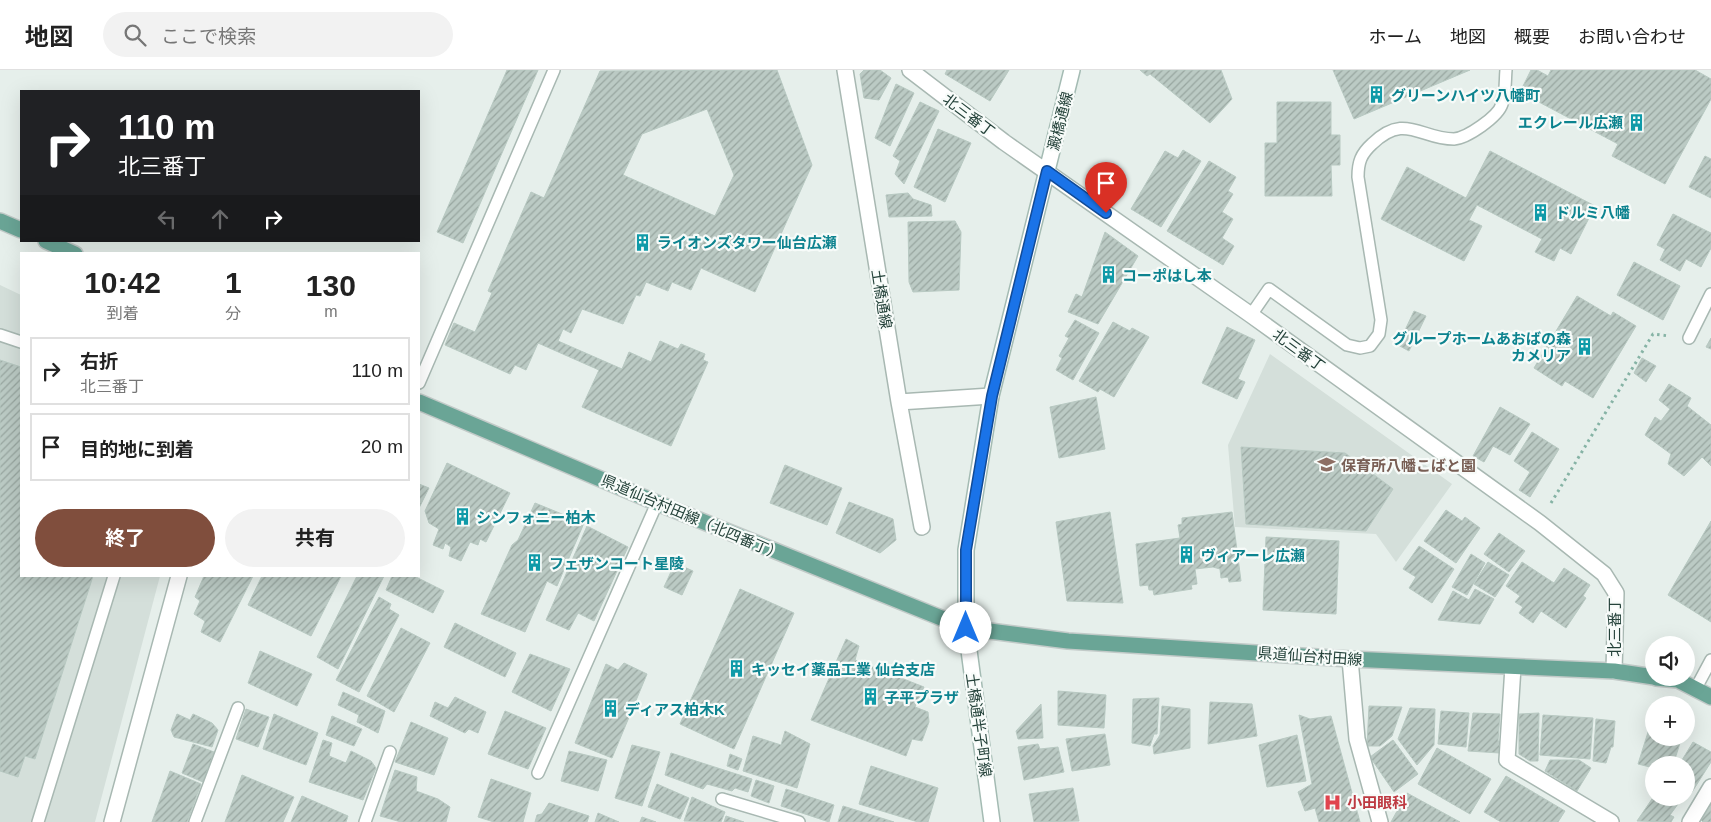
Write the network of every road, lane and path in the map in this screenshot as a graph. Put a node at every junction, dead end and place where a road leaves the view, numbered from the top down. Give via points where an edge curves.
1 (554, 70) edge
2 (845, 70) edge
3 (910, 70) edge
4 (1072, 70) edge
5 (1506, 70) edge
6 (1047, 171) junction
7 (0, 221) edge
8 (20, 230) edge
9 (48, 242) edge
10 (71, 252) edge
11 (1711, 294) edge
12 (1251, 315) junction
13 (1653, 334) dead end
14 (0, 335) edge
15 (1689, 338) dead end
16 (20, 342) edge
17 (420, 381) edge
18 (992, 396) junction
19 (420, 402) edge
20 (898, 402) junction
21 (657, 503) junction
22 (1540, 523) junction
23 (922, 527) dead end
24 (114, 577) edge
25 (179, 577) edge
26 (966, 628) junction
27 (1350, 659) junction
28 (1711, 660) edge
29 (1513, 667) junction
30 (1614, 671) junction
31 (1645, 676) edge
32 (1692, 686) edge
33 (1696, 688) junction
34 (1711, 697) edge
35 (238, 708) dead end
36 (390, 752) dead end
37 (538, 773) dead end
38 (1711, 787) edge
39 (722, 798) dead end
40 (38, 822) edge
41 (112, 822) edge
42 (195, 822) edge
43 (365, 822) edge
44 (800, 822) edge
45 (992, 822) edge
46 (1380, 822) edge
47 (1611, 822) edge
48 (1690, 822) edge

1 - 17 lane
2 - 20 street, 土橋通線
3 - 6 street, 北三番丁
4 - 6 street, 澱橋通線
5 - 12 lane via 1502,105 1493,118 1475,130 1456,139 1438,137 1413,128 1385,132 1361,156 1358,177 1381,320 1378,334 1370,346 1347,345 1269,289
6 - 12 street, 北三番丁
6 - 18 street, 澱橋通線
7 - 8 main road
9 - 10 main road
11 - 15 lane
12 - 22 street, 北三番丁
13 - 22 path
14 - 16 lane
18 - 20 street
18 - 26 street, 土橋通半子町線 via 966,550
19 - 21 main road, 県道仙台村田線（北四番丁）
20 - 23 street, 土橋通線
21 - 26 main road, 県道仙台村田線（北四番丁）
21 - 37 lane
22 - 30 street, 北三番丁 via 1604,574 1616,593
24 - 40 lane
25 - 41 street
26 - 27 main road, 県道仙台村田線 via 1068,641
26 - 45 street, 土橋通半子町線
27 - 29 main road, 県道仙台村田線
27 - 46 street via 1356,739
28 - 33 lane
29 - 30 main road, 県道仙台村田線
29 - 47 street via 1507,760
30 - 31 main road, 県道仙台村田線
32 - 33 main road, 県道仙台村田線
33 - 34 main road, 県道仙台村田線
35 - 42 lane
36 - 43 lane
38 - 48 street
39 - 44 lane

